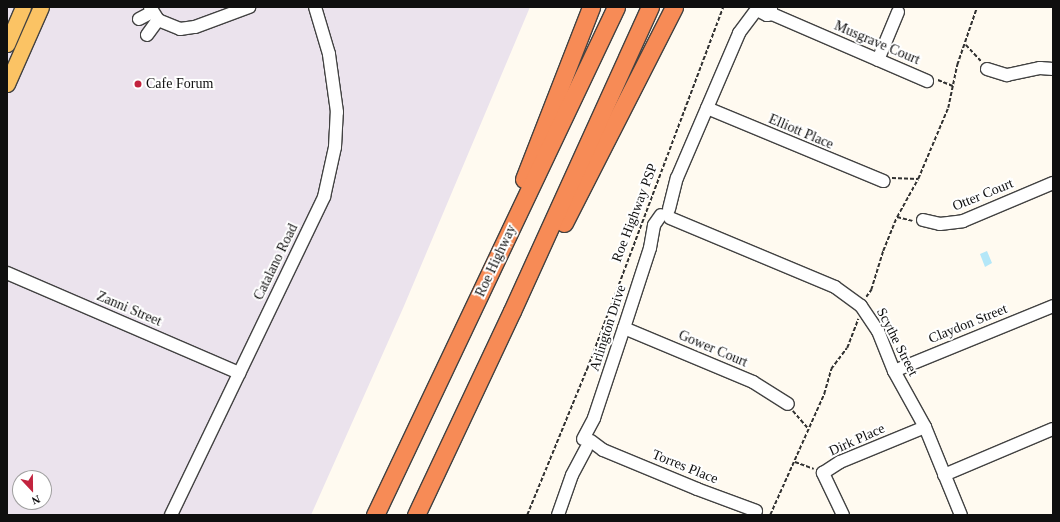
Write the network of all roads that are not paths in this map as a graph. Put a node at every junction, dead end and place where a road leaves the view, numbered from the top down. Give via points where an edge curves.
1 (23, 7) edge
2 (41, 7) edge
3 (250, 7) edge
4 (315, 7) edge
5 (591, 7) edge
6 (616, 7) edge
7 (650, 7) edge
8 (674, 7) edge
9 (759, 10) edge
10 (898, 12) dead end
11 (153, 13) edge
12 (139, 19) dead end
13 (147, 35) dead end
14 (7, 44) edge
15 (878, 60) junction
16 (987, 69) road end
17 (1053, 69) edge
18 (926, 81) road end
19 (7, 84) edge
20 (707, 108) junction
21 (883, 181) road end
22 (1053, 183) edge
23 (667, 214) junction
24 (923, 220) road end
25 (492, 268) junction
26 (7, 273) edge
27 (1053, 306) edge
28 (512, 311) junction
29 (624, 328) junction
30 (894, 371) junction
31 (239, 373) junction
32 (788, 404) road end
33 (925, 427) junction
34 (1053, 429) edge
35 (587, 443) junction
36 (944, 475) junction
37 (756, 511) dead end
38 (171, 515) edge
39 (375, 515) edge
40 (416, 515) edge
41 (558, 515) edge
42 (843, 515) edge
43 (961, 515) edge

1 - 14 main road
2 - 19 main road
3 - 11 street via 195,27 180,29
4 - 31 street, Catalano Road via 329,54 337,112 332,159 324,197
5 - 25 highway via 538,139
6 - 25 highway, Roe Highway
7 - 28 highway
8 - 28 highway via 582,192
9 - 15 street, Musgrave Court
9 - 20 street, Arlington Drive via 739,34
10 - 15 street
11 - 12 street
11 - 13 street
15 - 18 street, Musgrave Court
16 - 17 street via 1007,75 1040,68
20 - 21 street, Elliott Place
20 - 23 street, Arlington Drive via 677,178 669,190
22 - 24 street, Otter Court via 963,221 940,224
23 - 29 street, Arlington Drive via 650,248
23 - 30 street, Scythe Street via 835,287 861,306 878,331
25 - 39 highway, Roe Highway
26 - 31 street, Zanni Street
27 - 30 street, Claydon Street
28 - 40 highway
29 - 32 street, Gower Court via 753,382
29 - 35 street, Arlington Drive
30 - 33 street, Scythe Street
31 - 38 street, Catalano Road
33 - 36 street, Scythe Street
33 - 42 street, Dirk Place via 840,462 823,473
34 - 36 street
35 - 37 street, Torres Place
35 - 41 street, Arlington Drive
36 - 43 street, Scythe Street

